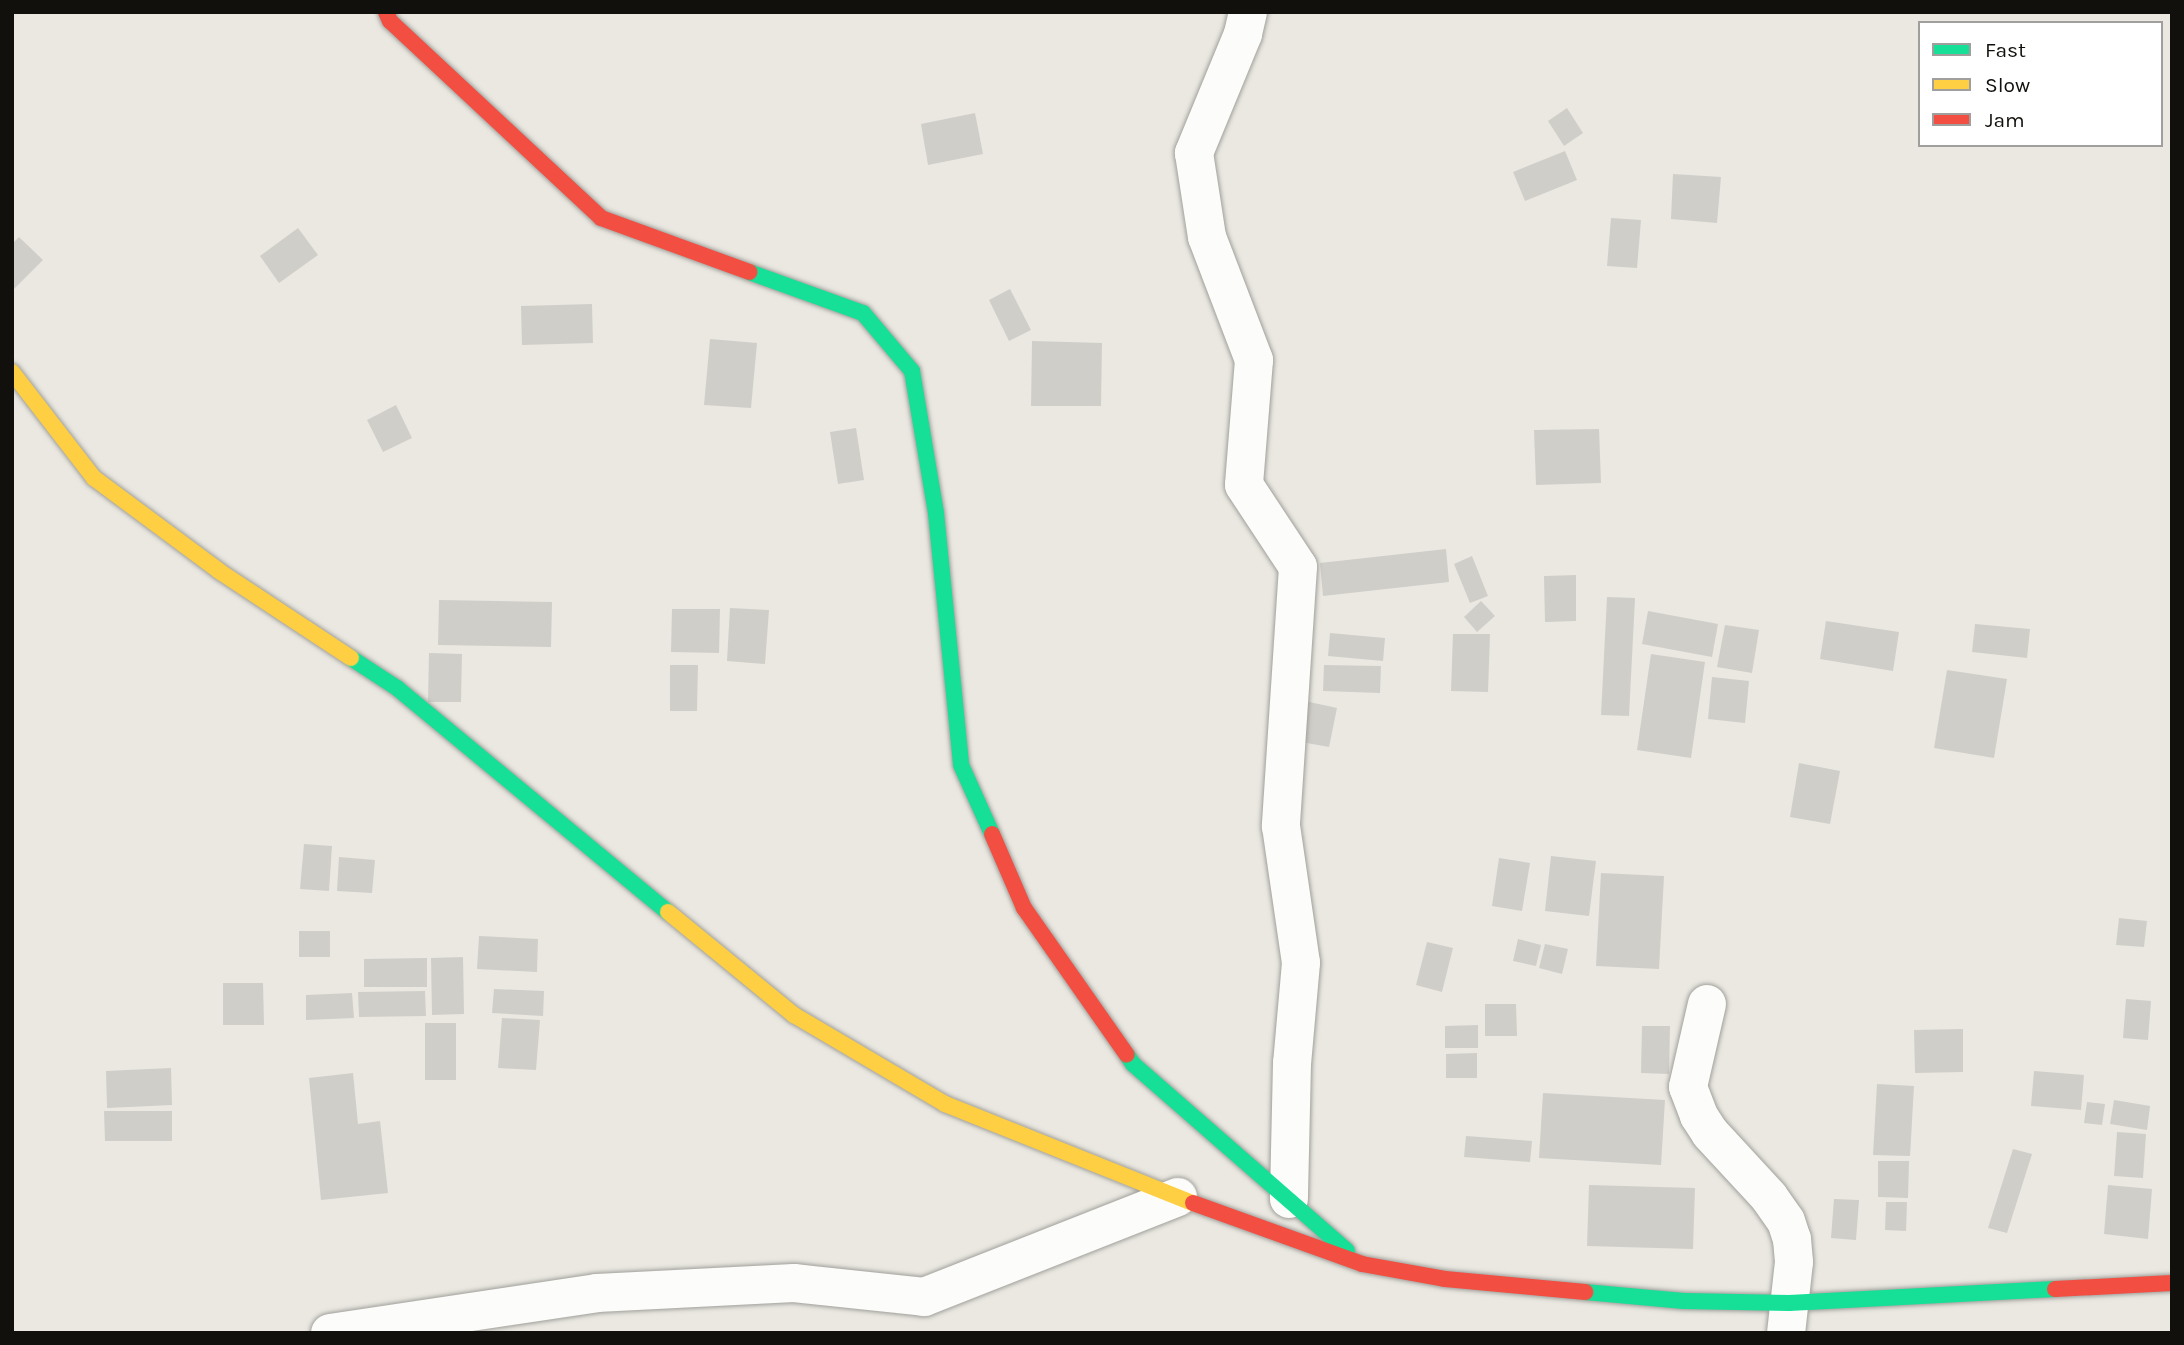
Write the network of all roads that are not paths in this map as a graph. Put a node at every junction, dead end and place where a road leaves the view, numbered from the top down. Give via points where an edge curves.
1 (386, 12) edge
2 (1248, 12) edge
3 (12, 372) edge
4 (1707, 1004) dead end
5 (1178, 1197) junction
6 (1289, 1199) junction
7 (1362, 1264) junction
8 (2172, 1283) edge
9 (1787, 1318) edge
10 (330, 1333) edge

1 - 6 street via 390,21 601,218 863,313 912,371 936,513 961,765 1024,908 1133,1064
2 - 6 street via 1194,153 1208,237 1254,360 1244,485 1298,567 1281,825 1301,963 1292,1063
3 - 5 street via 94,478 219,571 397,688 794,1015 945,1104
4 - 9 street via 1688,1087 1710,1133 1786,1222 1794,1262
5 - 7 street
5 - 10 street via 924,1297 794,1283 597,1293
6 - 7 street
7 - 9 street via 1445,1279 1684,1301
8 - 9 street

